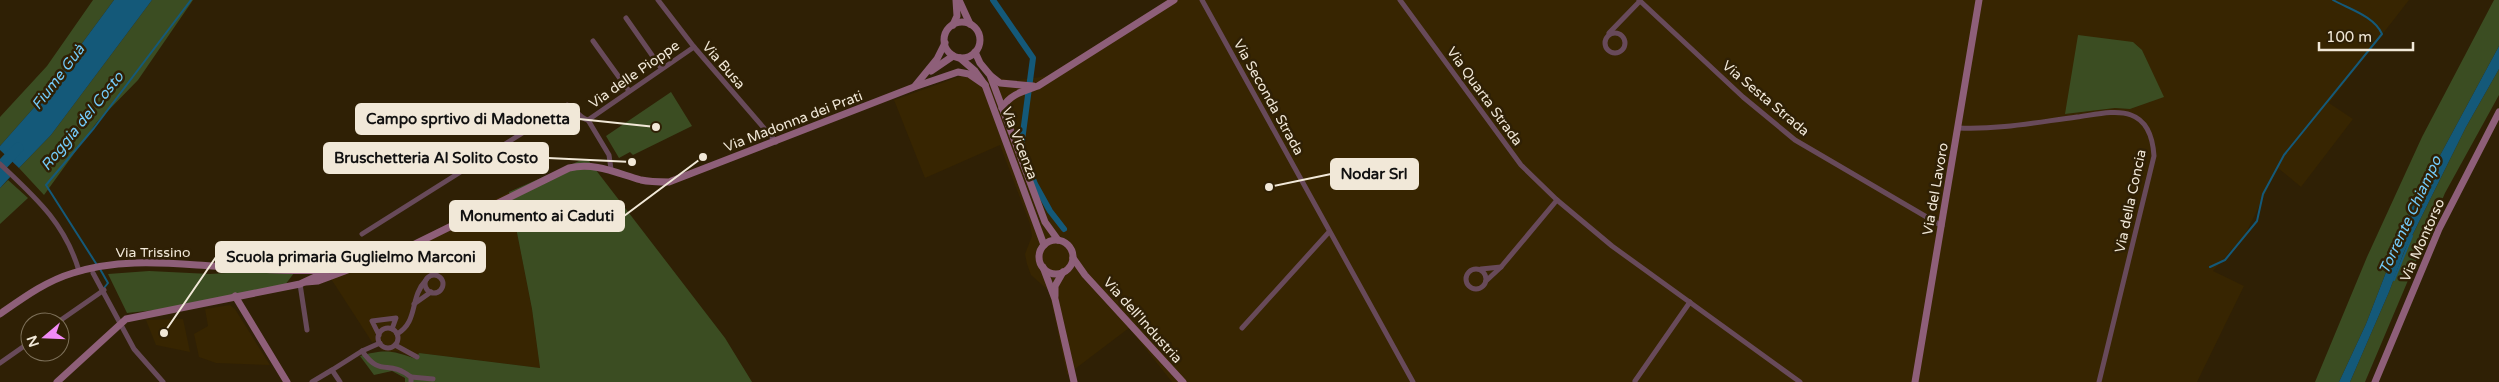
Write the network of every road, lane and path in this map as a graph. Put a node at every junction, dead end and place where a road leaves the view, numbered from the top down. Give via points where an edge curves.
1 (658, 0) edge
2 (958, 0) edge
3 (1174, 0) edge
4 (1202, 0) edge
5 (1400, 0) edge
6 (1639, 0) edge
7 (1979, 0) edge
8 (626, 18) dead end
9 (1621, 21) junction
10 (970, 24) junction
11 (953, 25) junction
12 (1609, 34) junction
13 (1624, 38) junction
14 (593, 41) dead end
15 (945, 43) junction
16 (694, 47) junction
17 (976, 52) junction
18 (957, 57) junction
19 (661, 68) junction
20 (990, 75) junction
21 (985, 85) junction
22 (1038, 86) junction
23 (914, 87) junction
24 (629, 91) junction
25 (1002, 108) junction
26 (2499, 112) edge
27 (588, 120) junction
28 (1958, 128) junction
29 (776, 142) junction
30 (0, 164) edge
31 (611, 169) junction
32 (1557, 200) junction
33 (1942, 226) junction
34 (1329, 232) junction
35 (362, 234) dead end
36 (1058, 240) junction
37 (1044, 245) junction
38 (1073, 258) junction
39 (1043, 267) junction
40 (1501, 267) junction
41 (348, 269) junction
42 (1481, 269) junction
43 (331, 270) junction
44 (79, 271) junction
45 (295, 271) junction
46 (1065, 271) junction
47 (93, 274) dead end
48 (1085, 275) junction
49 (426, 280) junction
50 (1486, 281) junction
51 (300, 284) junction
52 (104, 290) junction
53 (431, 292) junction
54 (235, 296) junction
55 (1054, 299) junction
56 (1690, 302) junction
57 (413, 304) junction
58 (0, 314) edge
59 (70, 314) edge
60 (120, 322) junction
61 (1242, 328) dead end
62 (308, 330) dead end
63 (394, 332) junction
64 (379, 335) junction
65 (380, 343) junction
66 (395, 345) junction
67 (20, 349) edge
68 (362, 351) junction
69 (417, 357) dead end
70 (0, 363) edge
71 (332, 370) junction
72 (411, 379) edge
73 (433, 379) dead end
74 (1635, 380) dead end
75 (57, 382) edge
76 (163, 382) edge
77 (287, 382) edge
78 (312, 382) edge
79 (340, 382) edge
80 (1074, 382) edge
81 (1182, 382) edge
82 (1413, 382) edge
83 (1800, 382) edge
84 (1915, 382) edge
85 (2099, 382) edge
86 (2375, 382) edge

1 - 16 street, Via Busa
2 - 10 main road, Via Vicenza
2 - 11 main road, Via Vicenza
3 - 22 main road
4 - 34 street, Via Seconda Strada
5 - 32 street, Via Quarta Strada via 1521,165
6 - 9 street, Via Sesta Strada
6 - 33 street, Via Sesta Strada via 1743,97 1795,140
7 - 28 main road, Via del Lavoro
8 - 19 street
9 - 12 street, Via Sesta Strada
9 - 13 street
10 - 11 main road via 961,22
10 - 17 main road, Via Vicenza via 980,37
11 - 15 main road, Via Vicenza via 946,33
12 - 13 street via 1616,32
12 - 13 street via 1604,44 1612,53 1622,51
14 - 24 street
15 - 18 main road, Via Vicenza
15 - 23 main road, Via Madonna dei Prati via 937,59
16 - 19 street, Via delle Pioppe
16 - 29 street, Via Busa
17 - 18 main road via 966,58
17 - 20 main road, Via Vicenza
18 - 21 main road, Via Vicenza via 975,71
18 - 23 main road, Via Madonna dei Prati via 945,60
19 - 24 street, Via delle Pioppe
20 - 22 main road via 1000,83
20 - 25 main road, Via Vicenza
21 - 23 main road, Via Madonna dei Prati via 969,74 958,72
21 - 37 main road, Via Vicenza
22 - 25 main road via 1007,99
23 - 29 main road, Via Madonna dei Prati
24 - 27 street, Via delle Pioppe
25 - 36 main road, Via Vicenza via 1045,222
26 - 86 main road, Via Montorso via 2439,229
27 - 31 street via 609,155
27 - 35 street via 583,119 573,107 564,106
28 - 33 main road, Via del Lavoro
28 - 85 street, Via della Concia via 1981,129 2096,114 2130,114 2141,120 2153,140 2154,156
29 - 31 main road, Via Madonna dei Prati via 668,182 643,180
30 - 44 street via 56,222 72,248
31 - 41 main road, Via Madonna dei Prati via 580,165 568,168 388,257
32 - 40 street
32 - 56 street, Via Quarta Strada via 1612,246
33 - 84 main road, Via del Lavoro
34 - 61 street
34 - 82 street, Via Seconda Strada
36 - 37 main road
36 - 38 main road, Via Vicenza via 1069,246
37 - 39 main road, Via Vicenza via 1040,258
38 - 46 main road
38 - 48 main road, Via dell'Industria
39 - 46 main road via 1052,273
39 - 55 main road, Via Vicenza
40 - 42 street
40 - 50 street
41 - 43 main road, Via Trissino
41 - 51 main road
42 - 50 street via 1486,274
42 - 50 street via 1470,270 1466,283 1477,290
43 - 45 main road, Via Trissino
43 - 51 main road
44 - 45 main road, Via Trissino via 130,262
44 - 58 main road, Via Trissino via 49,282
45 - 51 main road
46 - 48 main road, Via dell'Industria
46 - 55 main road via 1055,286
47 - 52 street
48 - 81 main road, Via dell'Industria
49 - 53 street
49 - 53 street via 435,275 443,281 442,289
49 - 57 street
51 - 54 main road
51 - 62 street
52 - 59 street
52 - 60 street
53 - 57 street
54 - 60 main road
54 - 77 main road
55 - 80 main road, Via Vicenza
56 - 74 street
56 - 83 street, Via Quarta Strada
57 - 63 street via 412,318 406,328
60 - 75 main road
60 - 76 street via 134,350
63 - 64 street via 383,330
63 - 64 street via 396,318 372,321
63 - 66 street via 398,340
64 - 65 street
65 - 66 street via 386,348
65 - 68 street
66 - 69 street
67 - 70 street
68 - 71 street
68 - 72 street via 374,366 393,366
71 - 78 street
71 - 79 street
72 - 73 street

